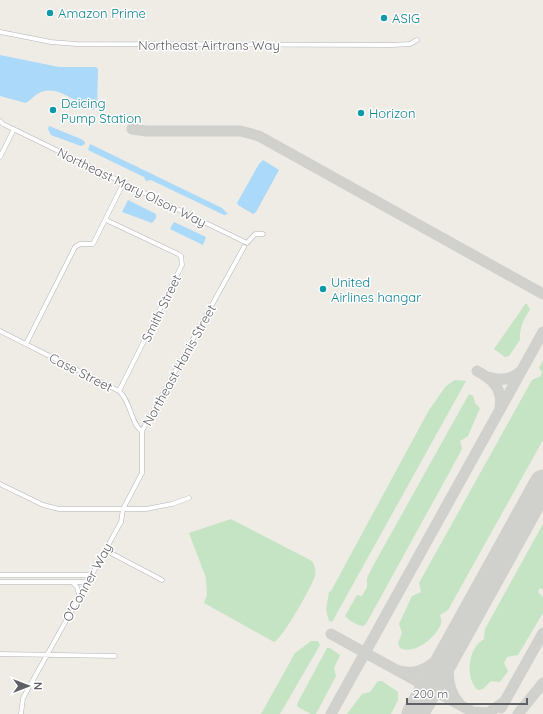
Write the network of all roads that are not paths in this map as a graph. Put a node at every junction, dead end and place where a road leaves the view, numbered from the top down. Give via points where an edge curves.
1 (0, 32) edge
2 (417, 40) dead end
3 (0, 121) edge
4 (14, 130) junction
5 (0, 157) edge
6 (124, 182) junction
7 (106, 220) junction
8 (263, 234) dead end
9 (244, 247) dead end
10 (0, 331) edge
11 (26, 344) junction
12 (119, 391) junction
13 (142, 431) junction
14 (0, 484) edge
15 (189, 498) dead end
16 (123, 509) junction
17 (105, 550) junction
18 (0, 575) edge
19 (91, 575) junction
20 (162, 580) dead end
21 (0, 582) edge
22 (72, 582) junction
23 (88, 582) junction
24 (79, 597) junction
25 (0, 654) edge
26 (48, 654) junction
27 (115, 656) dead end
28 (21, 714) edge

1 - 2 street, Northeast Airtrans Way via 76,44 392,45 410,44
3 - 4 street, Northeast Mary Olson Way
4 - 5 street
4 - 6 street, Northeast Mary Olson Way
6 - 7 street
6 - 8 street, Northeast Mary Olson Way via 247,243 255,234
7 - 11 street via 93,244 75,246
7 - 12 street, Smith Street via 178,254 182,260 182,265
9 - 13 street, Northeast Hanis Street
10 - 11 street, Case Street
11 - 12 street, Case Street
12 - 13 street, Case Street via 127,401 137,427
13 - 16 street, Northeast Hanis Street via 142,473
14 - 16 street via 43,505 58,509
15 - 16 street via 155,508
16 - 17 street, O'Conner Way via 121,522
17 - 19 street, O'Conner Way
17 - 20 street
18 - 19 street
19 - 23 street, O'Conner Way
21 - 22 street
22 - 23 street
22 - 24 street via 77,587
23 - 24 street, O'Conner Way
24 - 26 street, O'Conner Way
25 - 26 street
26 - 27 street
26 - 28 street, O'Conner Way via 23,698

